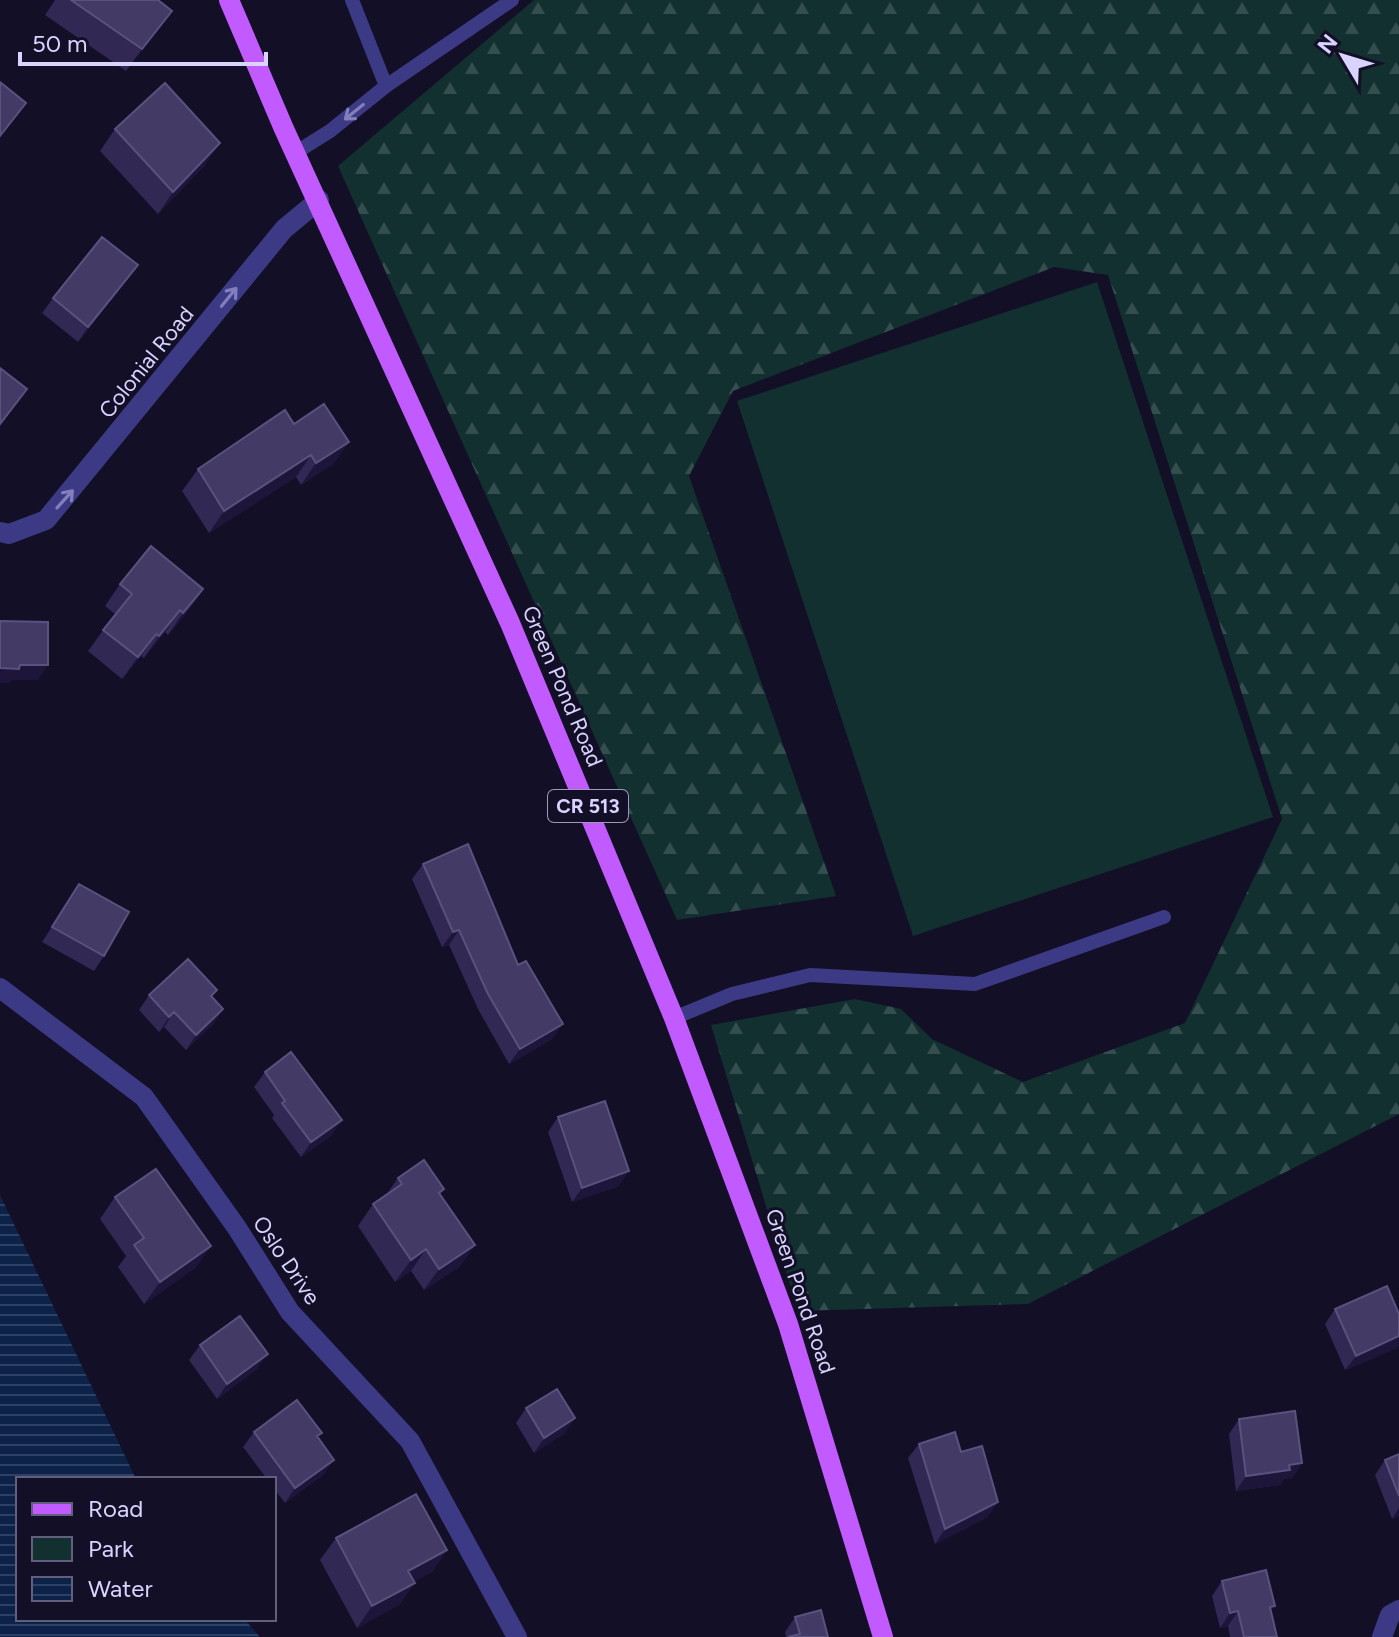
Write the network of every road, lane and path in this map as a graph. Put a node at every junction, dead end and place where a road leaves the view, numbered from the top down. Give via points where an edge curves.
1 (229, 0) edge
2 (352, 0) edge
3 (512, 0) edge
4 (386, 86) junction
5 (295, 153) junction
6 (319, 200) junction
7 (0, 532) edge
8 (1164, 917) dead end
9 (0, 988) edge
10 (674, 1018) junction
11 (1399, 1610) edge
12 (517, 1637) edge
13 (883, 1637) edge
14 (1382, 1637) edge

1 - 5 main road, Green Pond Road / CR 513
2 - 4 lane
3 - 4 lane
4 -> 5 lane
5 - 6 main road, Green Pond Road / CR 513
7 -> 6 street, Colonial Road via 9,534 46,520 284,229
6 - 10 main road, Green Pond Road / CR 513 via 570,761
8 - 10 lane via 975,984 810,975 732,994
9 - 12 street, Oslo Drive via 144,1097 290,1312 410,1441
10 - 13 main road, Green Pond Road / CR 513 via 788,1324
11 - 14 street via 1390,1615

